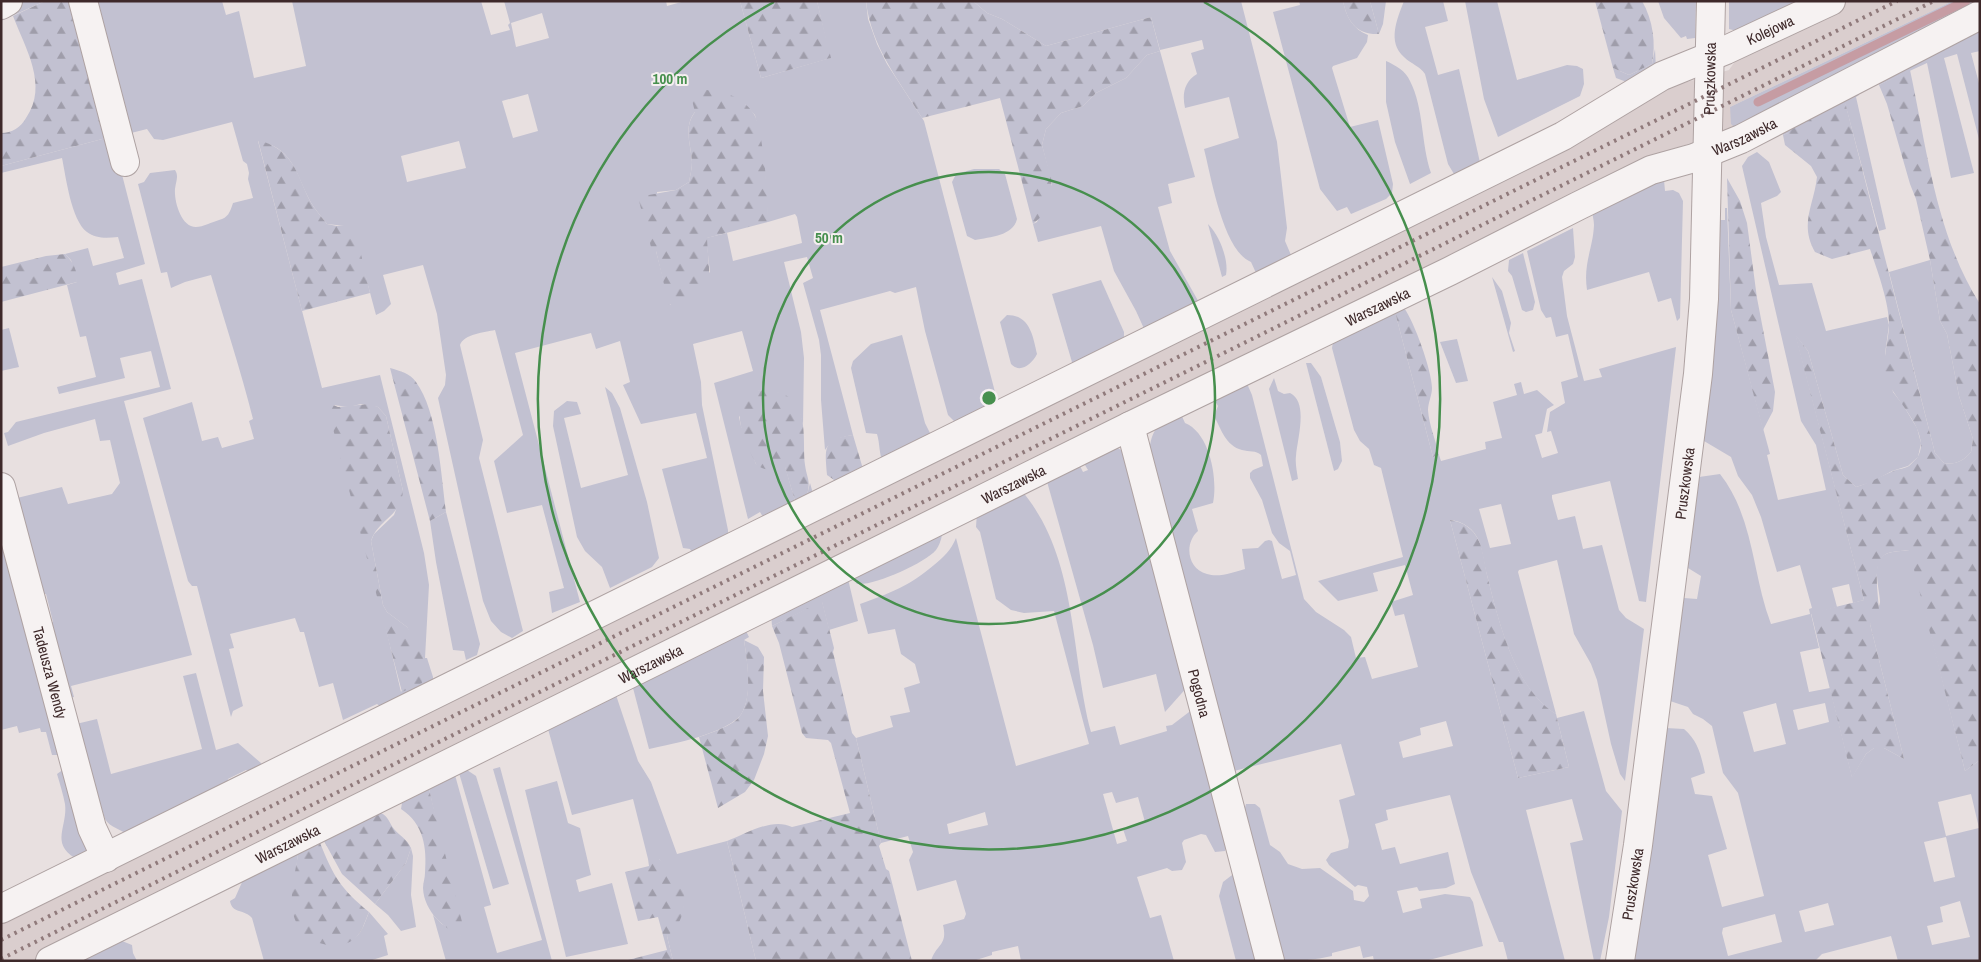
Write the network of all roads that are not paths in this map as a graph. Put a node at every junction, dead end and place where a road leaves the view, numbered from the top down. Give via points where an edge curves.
1 (8, 1) edge
2 (83, 1) edge
3 (1711, 1) edge
4 (1831, 1) edge
5 (1, 5) edge
6 (1980, 15) edge
7 (1710, 57) junction
8 (1708, 152) junction
9 (125, 162) dead end
10 (1130, 426) junction
11 (1, 486) edge
12 (106, 858) junction
13 (1, 909) edge
14 (50, 961) edge
15 (1270, 961) edge
16 (1620, 961) edge

1 - 5 street
2 - 9 street
3 - 7 street, Pruszkowska
4 - 7 street, Kolejowa
6 - 8 street, Warszawska via 1748,136
7 - 8 street, Pruszkowska
7 - 12 street via 1662,76 1554,140
8 - 10 street, Warszawska via 1651,170
8 - 16 street, Pruszkowska via 1704,299 1694,413
10 - 14 street, Warszawska
10 - 15 street, Pogodna
11 - 12 street, Tadeusza Wendy via 92,828
12 - 13 street

